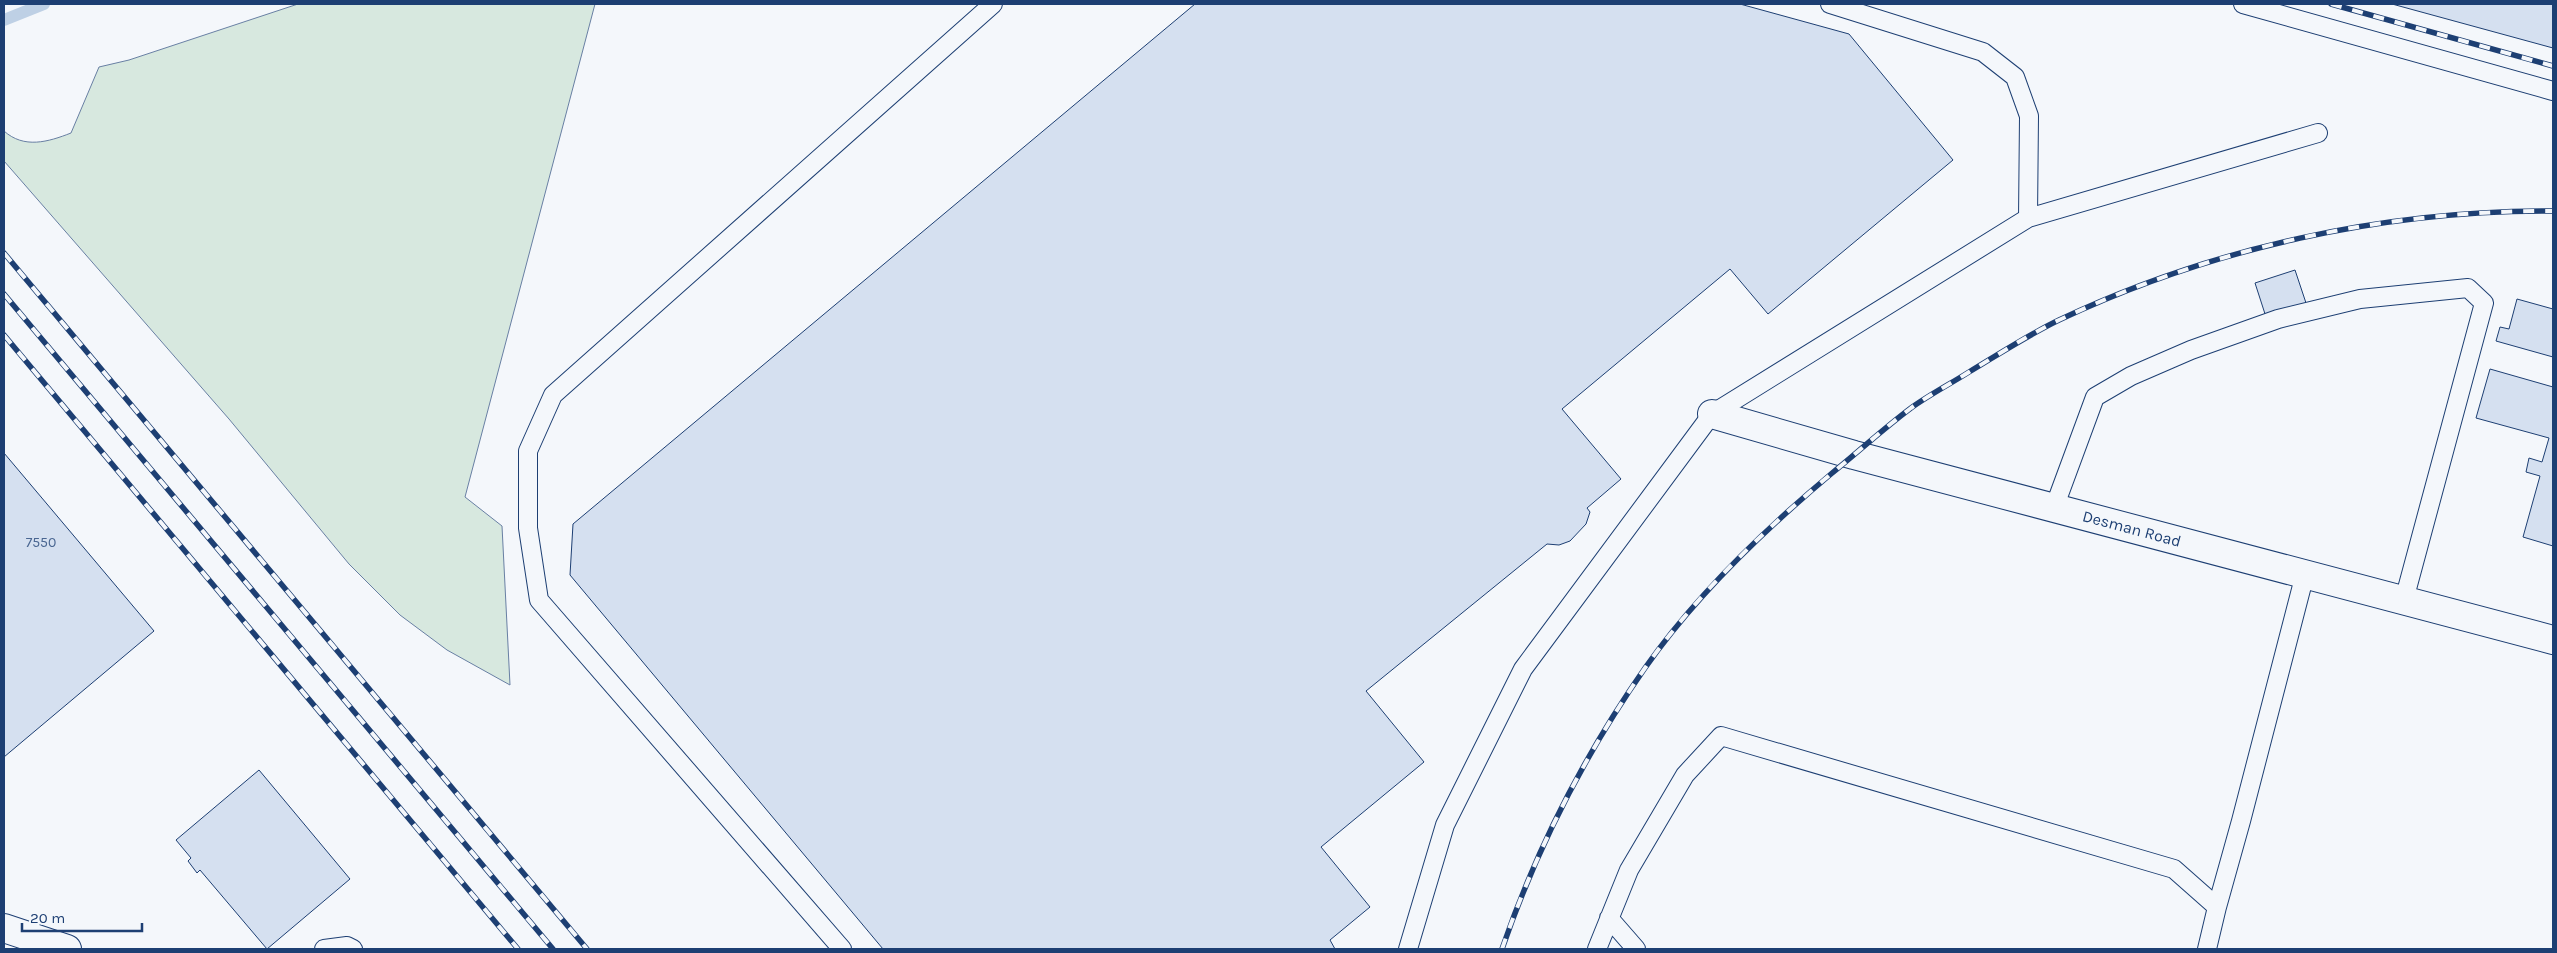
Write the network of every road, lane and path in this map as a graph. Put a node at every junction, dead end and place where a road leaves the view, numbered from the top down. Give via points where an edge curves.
1 (993, 4) edge
2 (1830, 4) edge
3 (2243, 4) edge
4 (2553, 91) edge
5 (2318, 133) dead end
6 (2028, 218) junction
7 (1712, 414) junction
8 (2054, 508) junction
9 (2305, 574) junction
10 (2404, 600) junction
11 (2553, 640) edge
12 (2217, 907) junction
13 (1609, 918) junction
14 (4, 928) edge
15 (68, 949) edge
16 (324, 949) edge
17 (353, 949) edge
18 (842, 949) edge
19 (1408, 949) edge
20 (1597, 949) edge
21 (1636, 949) edge
22 (2206, 949) edge

1 - 18 lane via 553,395 528,451 528,528 539,600
2 - 6 lane via 1983,52 2015,77 2029,116
3 - 4 lane
5 - 6 lane
6 - 7 lane
7 - 8 street, Desman Road
7 - 19 lane via 1523,669 1445,825
8 - 9 street, Desman Road
8 - 10 lane via 2095,397 2131,376 2278,318 2360,299 2468,288 2484,303
9 - 10 street, Desman Road
9 - 12 lane
10 - 11 street, Desman Road
12 - 13 lane via 2174,869 1721,736 1685,775 1629,870
12 - 22 lane
13 - 20 lane
13 - 21 lane
14 - 15 street
16 - 17 lane via 347,946

